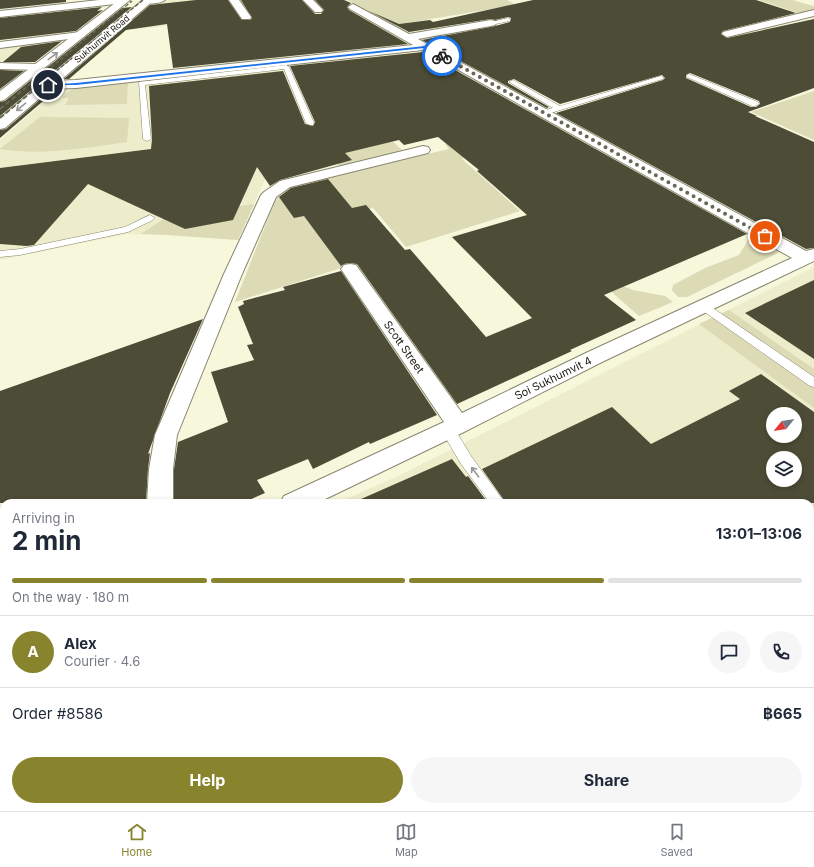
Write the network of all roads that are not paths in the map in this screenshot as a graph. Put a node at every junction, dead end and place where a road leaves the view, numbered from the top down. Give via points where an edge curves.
1 (125, 0) edge
2 (160, 0) edge
3 (234, 0) edge
4 (308, 0) edge
5 (148, 1) edge
6 (79, 3) edge
7 (354, 7) dead end
8 (318, 10) dead end
9 (814, 13) edge
10 (0, 14) edge
11 (246, 17) dead end
12 (508, 20) dead end
13 (491, 23) joint
14 (727, 34) dead end
15 (80, 35) junction
16 (409, 37) junction
17 (0, 45) edge
18 (425, 47) junction
19 (285, 65) junction
20 (0, 66) edge
21 (38, 67) junction
22 (689, 76) dead end
23 (661, 78) dead end
24 (513, 82) dead end
25 (48, 85) junction
26 (0, 97) edge
27 (755, 104) dead end
28 (560, 108) junction
29 (544, 113) junction
30 (310, 123) dead end
31 (0, 125) edge
32 (148, 139) dead end
33 (423, 150) dead end
34 (150, 218) dead end
35 (0, 254) edge
36 (810, 256) edge
37 (350, 269) dead end
38 (703, 306) junction
39 (814, 383) edge
40 (453, 427) junction
41 (160, 499) edge
42 (301, 499) edge
43 (495, 499) edge

1 - 5 street
1 - 6 street
1 - 15 street, Sukhumvit Road
2 - 5 street
3 - 11 street
4 - 8 street
5 - 25 street, Sukhumvit Road
6 - 10 street
7 - 16 street
9 - 14 street
12 - 13 lane
13 - 16 street
15 - 17 street
21 -> 15 street, Sukhumvit Road
16 - 18 street
18 - 19 street
18 - 29 street
19 - 25 street
19 - 30 lane
19 - 32 lane via 141,82
20 - 21 street
21 - 26 street, Sukhumvit Road
22 - 27 lane
23 - 28 lane
24 - 28 lane
25 -> 31 street, Sukhumvit Road
28 - 29 lane
29 - 36 street
33 - 41 street via 285,184 269,195 166,435 162,454
34 - 35 lane via 128,229
36 - 38 street, Soi Sukhumvit 4
37 - 40 street, Scott Street
38 - 39 lane
38 - 40 street, Soi Sukhumvit 4
40 - 42 street, Soi Sukhumvit 4
43 -> 40 lane via 466,460

